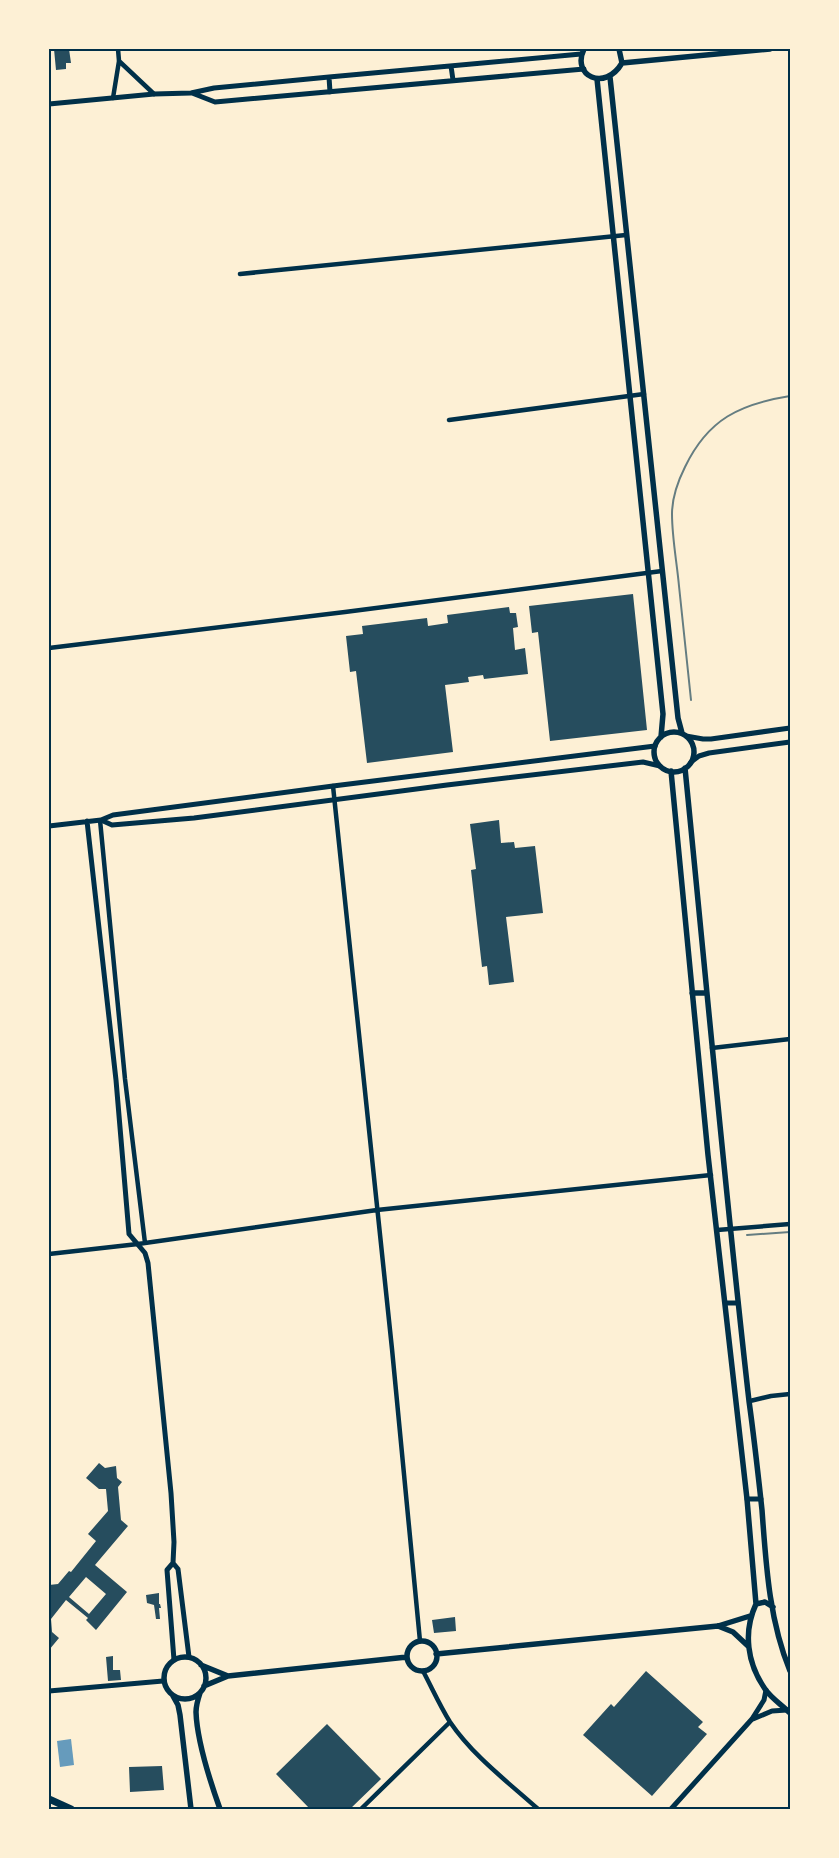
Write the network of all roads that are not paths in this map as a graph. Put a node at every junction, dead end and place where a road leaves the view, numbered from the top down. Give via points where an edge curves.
1 (118, 49) edge
2 (619, 49) edge
3 (626, 49) edge
4 (770, 49) edge
5 (582, 51) edge
6 (120, 61) junction
7 (622, 63) junction
8 (451, 66) junction
9 (584, 69) junction
10 (329, 77) junction
11 (610, 77) junction
12 (597, 79) junction
13 (453, 80) junction
14 (330, 92) junction
15 (191, 93) junction
16 (154, 94) junction
17 (113, 98) junction
18 (49, 104) edge
19 (626, 235) junction
20 (613, 236) junction
21 (240, 274) dead end
22 (644, 394) junction
23 (631, 396) junction
24 (449, 420) dead end
25 (662, 571) junction
26 (649, 572) junction
27 (49, 648) edge
28 (790, 728) edge
29 (684, 735) junction
30 (662, 737) junction
31 (790, 742) edge
32 (655, 746) junction
33 (550, 760) junction
34 (692, 762) junction
35 (660, 766) junction
36 (685, 768) junction
37 (671, 771) junction
38 (551, 773) junction
39 (333, 786) junction
40 (335, 799) junction
41 (100, 820) junction
42 (87, 821) junction
43 (49, 826) edge
44 (692, 993) junction
45 (707, 993) junction
46 (790, 1039) edge
47 (712, 1048) junction
48 (711, 1175) junction
49 (377, 1210) junction
50 (790, 1224) edge
51 (717, 1230) junction
52 (730, 1230) junction
53 (142, 1243) junction
54 (49, 1254) edge
55 (726, 1303) junction
56 (738, 1303) junction
57 (790, 1394) edge
58 (750, 1401) junction
59 (747, 1499) junction
60 (760, 1499) junction
61 (172, 1562) junction
62 (182, 1596) junction
63 (169, 1598) junction
64 (756, 1604) junction
65 (773, 1607) junction
66 (750, 1616) junction
67 (718, 1626) junction
68 (420, 1642) junction
69 (748, 1646) junction
70 (436, 1654) junction
71 (407, 1657) junction
72 (189, 1658) junction
73 (174, 1660) junction
74 (201, 1664) junction
75 (423, 1671) junction
76 (790, 1671) edge
77 (228, 1676) junction
78 (163, 1681) junction
79 (204, 1686) junction
80 (766, 1690) junction
81 (49, 1691) edge
82 (200, 1693) junction
83 (173, 1696) junction
84 (788, 1711) edge
85 (752, 1719) junction
86 (450, 1722) junction
87 (49, 1799) edge
88 (71, 1809) edge
89 (191, 1809) edge
90 (220, 1809) edge
91 (361, 1809) edge
92 (538, 1809) edge
93 (671, 1809) edge

1 - 6 street
2 - 3 main road
2 - 7 main road
4 - 7 main road
5 - 8 street
5 - 9 main road
6 - 16 street
6 - 17 street
7 - 11 main road
8 - 10 street
8 - 13 street
9 - 12 main road
9 - 13 street
10 - 14 street
10 - 15 street
11 - 12 main road
11 - 19 main road
12 - 20 main road
13 - 14 street
14 - 15 street via 215,102
15 - 16 street
16 - 17 street
17 - 18 street
19 - 20 street
19 - 22 main road
20 - 21 street
20 - 23 main road
22 - 23 street
22 - 25 main road
23 - 24 street
23 - 26 main road
25 - 26 street
25 - 29 main road via 678,718
26 - 27 street via 576,584
26 - 30 main road via 663,714
28 - 29 street via 703,740
29 - 30 main road via 671,732
29 - 34 main road via 693,745
30 - 32 main road
31 - 34 street via 709,753
32 - 33 street
32 - 35 main road via 655,757
33 - 38 street
33 - 39 street
34 - 36 main road
35 - 37 main road
35 - 38 street via 643,762
36 - 37 main road
36 - 45 main road
37 - 44 main road
38 - 40 street
39 - 40 street
39 - 41 street via 113,815
40 - 41 street via 194,818 112,825
40 - 49 street
41 - 42 street
41 - 53 street
42 - 43 street
42 - 53 street via 116,1080 129,1234
44 - 45 main road
44 - 48 main road
45 - 47 main road
46 - 47 street
47 - 52 main road
48 - 49 street
48 - 51 main road
49 - 53 street
49 - 68 street
50 - 52 street
51 - 52 street
51 - 55 main road
52 - 56 main road
53 - 54 street
53 - 61 street via 148,1272 171,1493
55 - 56 street
55 - 59 main road
56 - 58 main road
57 - 58 street
58 - 60 main road
59 - 60 street
59 - 64 main road
60 - 65 main road
61 - 62 street via 178,1569
61 - 63 street via 167,1570
62 - 63 street
62 - 72 street
63 - 73 street
64 - 65 main road via 765,1602
64 - 66 main road
65 - 76 main road
66 - 67 main road
66 - 69 main road
67 - 69 main road via 733,1632
67 - 70 main road
68 - 70 main road via 432,1646
68 - 71 main road via 409,1648
69 - 80 main road via 757,1675
70 - 75 main road via 435,1663
71 - 75 main road via 410,1666
71 - 77 main road
72 - 73 main road
72 - 74 main road
73 - 78 main road via 165,1669
74 - 77 main road
74 - 79 main road via 206,1675
75 - 86 street
77 - 79 main road
78 - 81 street
78 - 83 main road
79 - 82 main road
80 - 84 main road
80 - 85 street via 764,1700
82 - 83 main road via 187,1700
82 - 90 main road via 196,1703 197,1721
83 - 89 main road via 180,1715
84 - 85 street via 772,1711
85 - 93 street
86 - 91 street
86 - 92 street via 474,1750
87 - 88 highway

